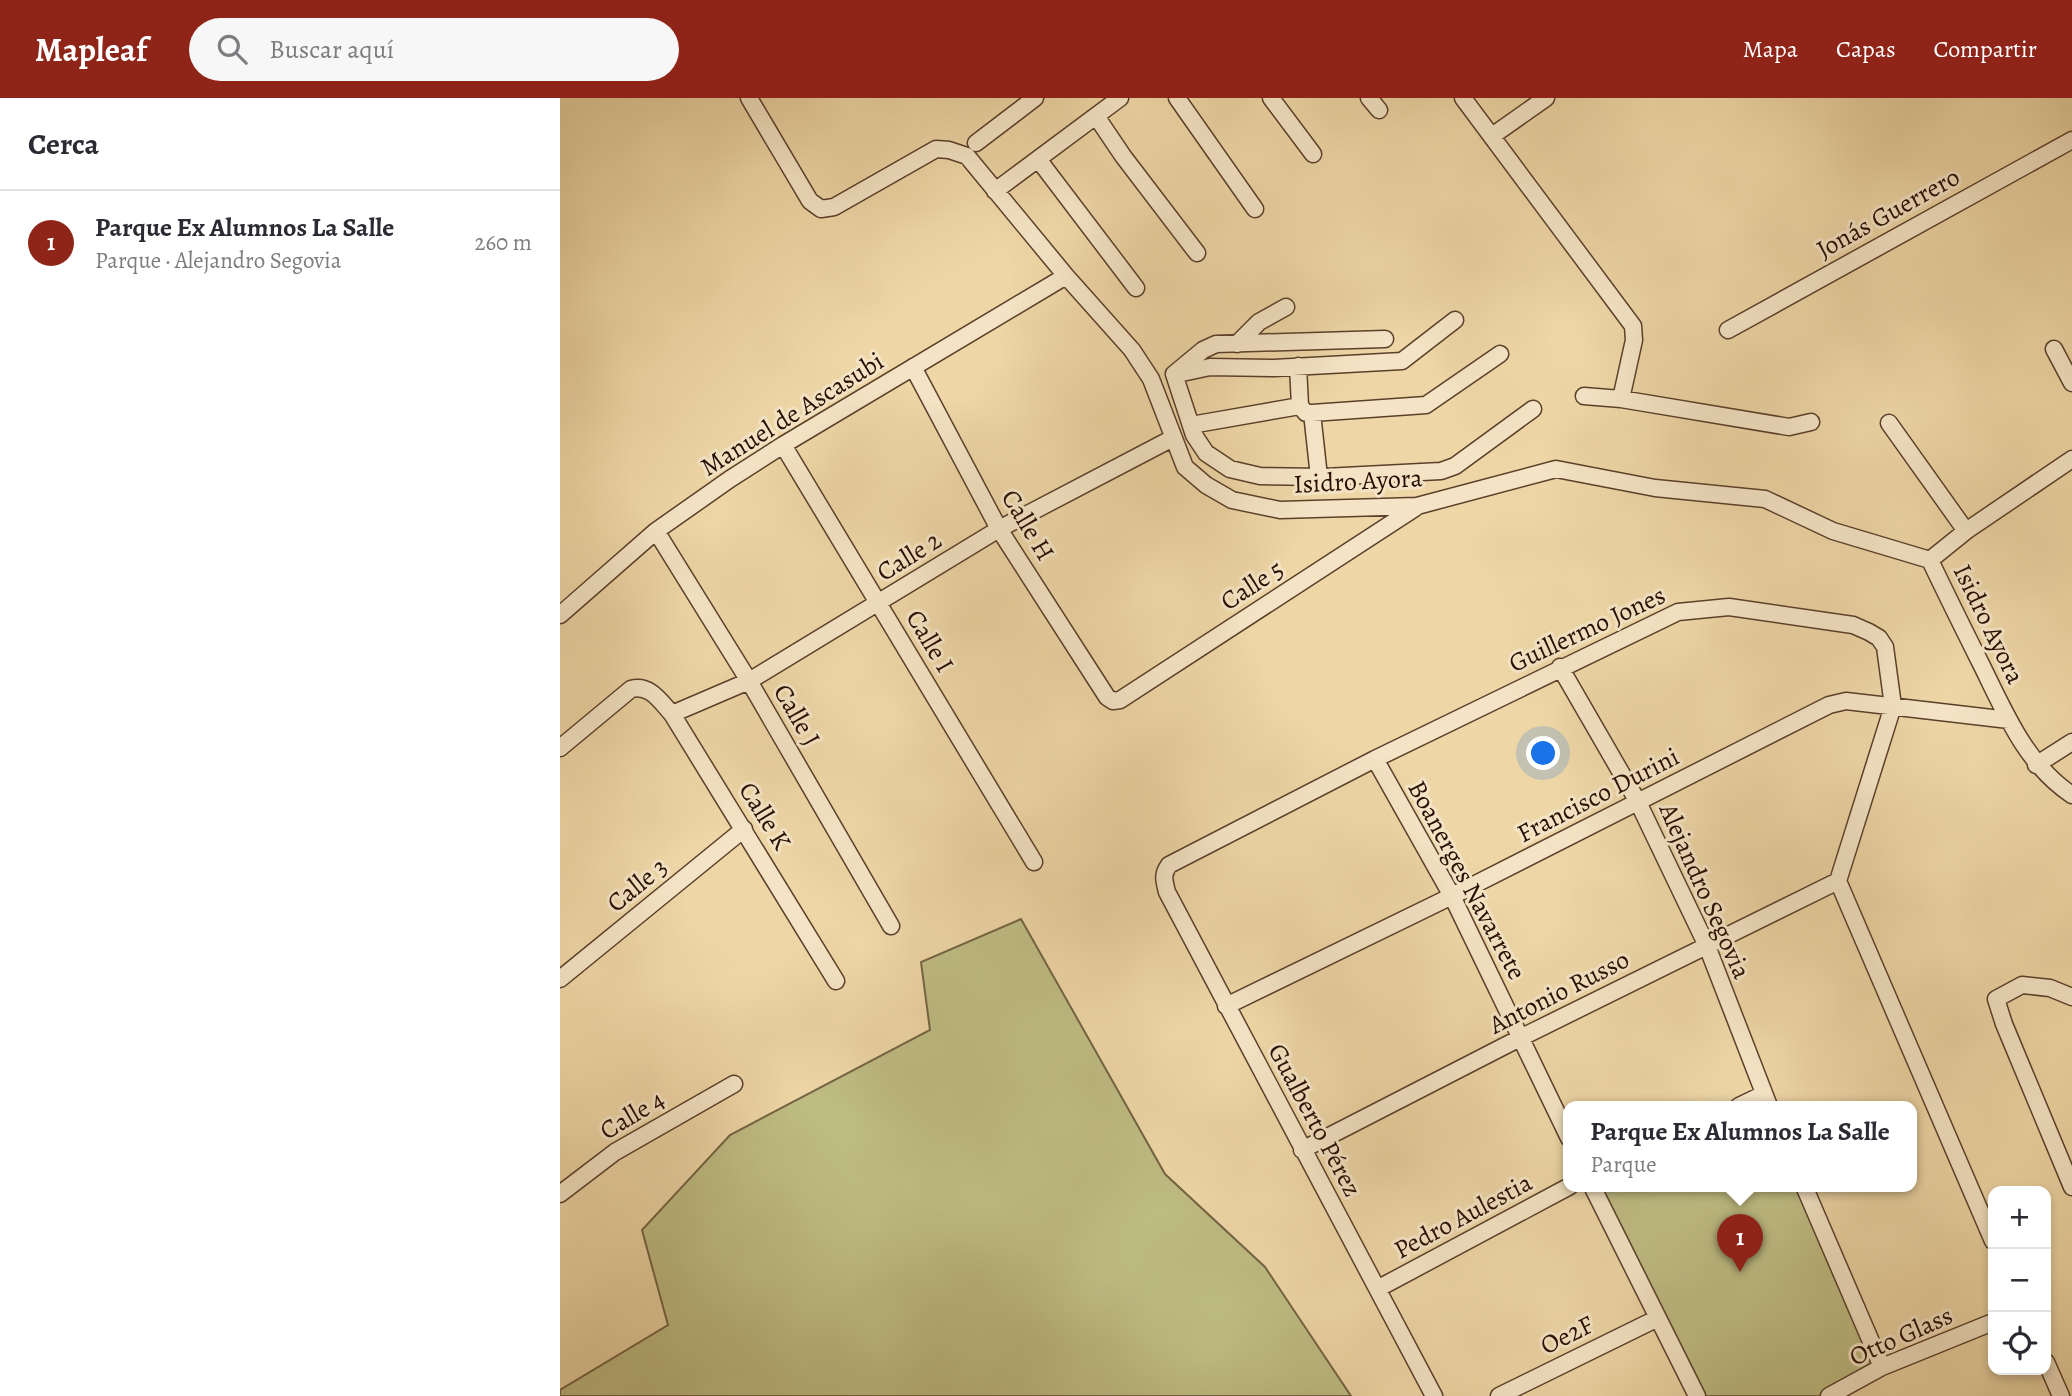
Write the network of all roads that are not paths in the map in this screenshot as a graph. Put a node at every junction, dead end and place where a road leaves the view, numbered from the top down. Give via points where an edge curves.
1 (749, 98) edge
2 (1035, 98) edge
3 (1120, 98) edge
4 (1177, 98) edge
5 (1271, 98) edge
6 (1463, 98) edge
7 (1546, 98) edge
8 (1096, 116) junction
9 (1492, 136) junction
10 (2072, 140) edge
11 (976, 143) dead end
12 (1313, 154) dead end
13 (1038, 159) junction
14 (995, 191) junction
15 (1255, 209) dead end
16 (1197, 253) dead end
17 (1066, 276) junction
18 (1136, 288) dead end
19 (1286, 307) dead end
20 (1455, 320) dead end
21 (1728, 330) dead end
22 (1385, 339) dead end
23 (1237, 344) junction
24 (2053, 349) dead end
25 (1500, 354) dead end
26 (1298, 366) junction
27 (913, 367) junction
28 (1174, 374) junction
29 (1151, 379) junction
30 (2072, 383) edge
31 (1584, 396) dead end
32 (1621, 399) junction
33 (1306, 409) junction
34 (1533, 409) dead end
35 (1811, 422) dead end
36 (1889, 423) dead end
37 (1191, 425) junction
38 (1173, 438) junction
39 (783, 445) junction
40 (2072, 459) edge
41 (1319, 477) junction
42 (1417, 506) junction
43 (999, 529) junction
44 (656, 531) junction
45 (1966, 531) junction
46 (1930, 560) junction
47 (878, 604) junction
48 (560, 615) edge
49 (1560, 667) junction
50 (749, 681) junction
51 (1113, 701) joint
52 (1893, 706) junction
53 (672, 715) junction
54 (2009, 720) junction
55 (2072, 742) edge
56 (560, 748) edge
57 (1375, 759) junction
58 (2036, 765) junction
59 (2072, 795) edge
60 (1638, 802) junction
61 (744, 829) junction
62 (1034, 862) dead end
63 (1169, 864) joint
64 (1839, 881) junction
65 (1452, 896) junction
66 (891, 926) dead end
67 (1707, 946) junction
68 (560, 979) edge
69 (836, 981) dead end
70 (2072, 997) edge
71 (1226, 1006) junction
72 (1520, 1038) junction
73 (734, 1084) dead end
74 (1767, 1100) edge
75 (1563, 1126) edge
76 (1302, 1150) junction
77 (2072, 1187) edge
78 (1563, 1190) edge
79 (1595, 1192) edge
80 (1807, 1192) edge
81 (560, 1194) edge
82 (1988, 1229) edge
83 (1379, 1289) junction
84 (1656, 1318) junction
85 (1988, 1324) edge
86 (1882, 1367) junction
87 (2051, 1373) edge
88 (1434, 1396) edge
89 (1499, 1396) edge
90 (1697, 1396) edge
91 (1829, 1396) edge
92 (2061, 1396) edge

1 - 14 street, Isidro Ayora via 810,201 821,209 834,207 936,149 967,156
2 - 11 street
3 - 8 street
4 - 15 street
5 - 12 street
6 - 9 street
7 - 9 street
8 - 13 street
8 - 16 street
9 - 32 street via 1633,326
10 - 21 street, Jonás Guerrero
13 - 14 street
13 - 18 street
14 - 17 street, Isidro Ayora
17 - 27 street, Manuel de Ascasubi
17 - 29 street, Isidro Ayora via 1132,350
19 - 23 street via 1259,322
20 - 26 street via 1402,361
22 - 23 street
23 - 28 street via 1209,346
24 - 30 street
25 - 33 street via 1426,405
26 - 28 street via 1210,367
26 - 33 street
27 - 39 street, Manuel de Ascasubi
27 - 43 street, Calle H
28 - 29 street
28 - 37 street
29 - 38 street, Isidro Ayora
31 - 32 street
32 - 35 street via 1789,427
33 - 37 street
33 - 41 street
34 - 41 street via 1447,469
36 - 45 street
37 - 41 street via 1206,453 1230,469 1260,476
38 - 42 street, Isidro Ayora via 1185,467 1231,500 1280,510
38 - 43 street, Calle 2
39 - 44 street, Manuel de Ascasubi
39 - 47 street, Calle I
40 - 45 street
42 - 46 street, Isidro Ayora via 1556,469 1655,488 1765,499 1833,531
42 - 51 street, Calle 5
43 - 47 street, Calle 2
43 - 51 street, Calle H
44 - 48 street, Manuel de Ascasubi
44 - 50 street, Calle J
45 - 46 street
46 - 54 street, Isidro Ayora
47 - 50 street, Calle 2
47 - 62 street, Calle I
49 - 52 street, Guillermo Jones via 1678,612 1729,607 1853,625 1879,638 1885,648
49 - 57 street, Guillermo Jones
49 - 60 street, Alejandro Segovia
50 - 53 street, Calle 2
50 - 66 street, Calle J
52 - 54 street, Francisco Durini
52 - 60 street, Francisco Durini via 1846,701 1829,705
52 - 64 street, Guillermo Jones
53 - 56 street, Calle K via 651,691 631,689
53 - 61 street, Calle K
54 - 58 street, Isidro Ayora
55 - 58 street
57 - 63 street, Guillermo Jones
57 - 65 street, Boanerges Navarrete
58 - 59 street, Isidro Ayora
60 - 65 street, Francisco Durini
60 - 67 street, Alejandro Segovia
61 - 68 street, Calle 3
61 - 69 street, Calle K
63 - 71 street, Gualberto Pérez via 1163,880 1167,892
64 - 67 street, Antonio Russo
64 - 82 street
65 - 71 street, Francisco Durini
65 - 72 street, Boanerges Navarrete
67 - 72 street, Antonio Russo
67 - 74 street, Alejandro Segovia
70 - 77 street via 2050,988 2022,985 1996,999
71 - 76 street, Gualberto Pérez
72 - 75 street, Boanerges Navarrete
72 - 76 street, Antonio Russo
73 - 81 street, Calle 4 via 615,1152
76 - 83 street, Gualberto Pérez
78 - 83 street, Pedro Aulestia
79 - 84 street
80 - 86 street
83 - 88 street, Gualberto Pérez
84 - 89 street, Oe2F
84 - 90 street
85 - 86 street, Otto Glass
86 - 91 street, Otto Glass
87 - 92 street

